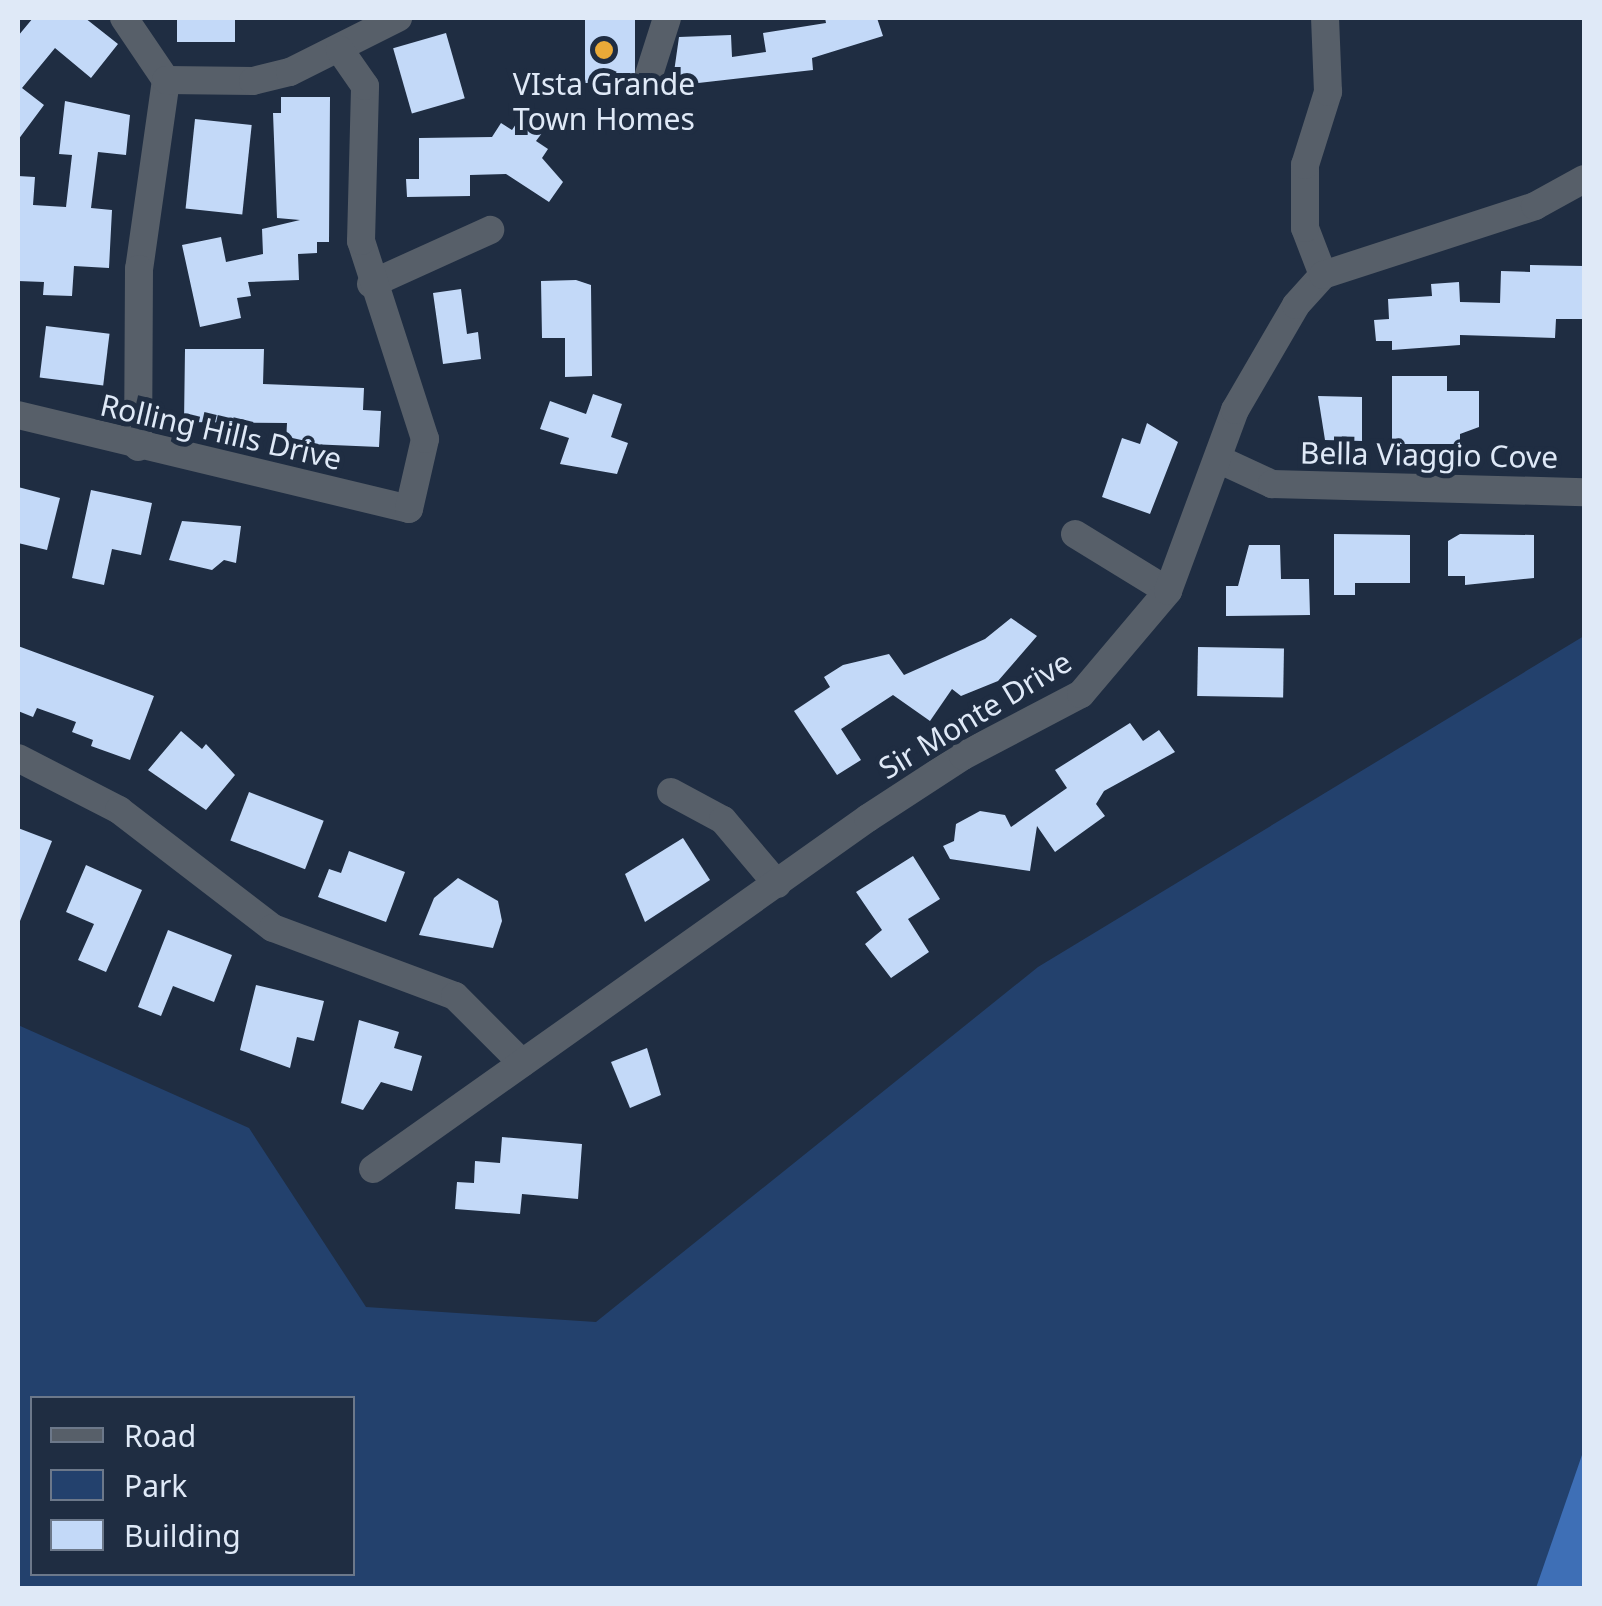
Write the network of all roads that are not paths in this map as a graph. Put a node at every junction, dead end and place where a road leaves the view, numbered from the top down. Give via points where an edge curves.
1 (124, 18) edge
2 (398, 18) edge
3 (667, 18) edge
4 (1325, 18) edge
5 (340, 50) junction
6 (166, 80) junction
7 (646, 84) dead end
8 (1584, 179) edge
9 (490, 230) dead end
10 (1324, 275) junction
11 (371, 284) junction
12 (18, 415) edge
13 (138, 447) junction
14 (1218, 458) junction
15 (1584, 492) edge
16 (1075, 534) dead end
17 (1168, 591) junction
18 (18, 758) edge
19 (671, 792) dead end
20 (776, 884) junction
21 (522, 1063) junction
22 (373, 1169) dead end

1 - 6 street
2 - 5 street
3 - 7 street
4 - 10 street via 1328,92 1305,165 1305,228
5 - 6 street via 253,81
5 - 11 street via 366,86 359,190
6 - 13 street via 139,269
8 - 10 street via 1535,206
9 - 11 street
10 - 14 street, Sir Monte Drive via 1278,335
11 - 13 street, Rolling Hills Drive via 412,384 424,439 409,510
12 - 13 street, Rolling Hills Drive
14 - 15 street, Bella Viaggio Cove via 1272,484
14 - 17 street, Sir Monte Drive
16 - 17 street
17 - 20 street, Sir Monte Drive via 1081,694 963,756
18 - 21 street via 119,810 273,928 454,996
19 - 20 street via 723,820
20 - 21 street, Sir Monte Drive
21 - 22 street, Sir Monte Drive

